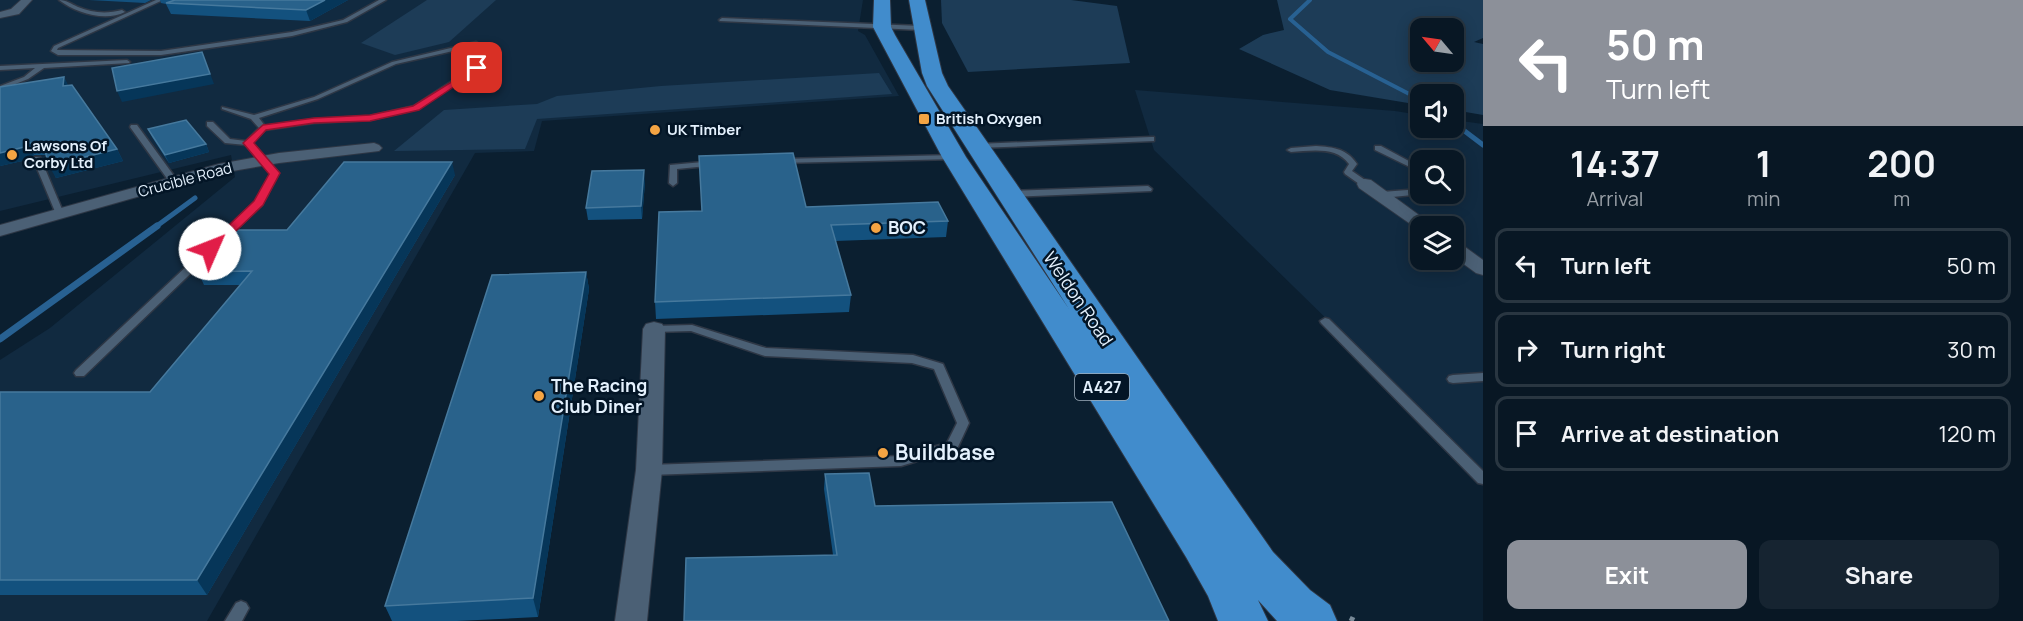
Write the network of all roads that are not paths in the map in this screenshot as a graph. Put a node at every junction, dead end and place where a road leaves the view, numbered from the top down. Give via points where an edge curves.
1 (27, 0) edge
2 (62, 0) edge
3 (150, 0) edge
4 (160, 0) edge
5 (383, 0) edge
6 (882, 0) edge
7 (917, 0) edge
8 (15, 12) junction
9 (0, 15) edge
10 (722, 20) dead end
11 (0, 24) edge
12 (882, 27) junction
13 (921, 28) junction
14 (127, 62) dead end
15 (42, 66) junction
16 (0, 68) edge
17 (923, 81) junction
18 (0, 87) edge
19 (224, 108) dead end
20 (254, 117) junction
21 (210, 124) dead end
22 (134, 127) dead end
23 (263, 128) junction
24 (1151, 139) dead end
25 (248, 143) junction
26 (1378, 147) dead end
27 (374, 148) dead end
28 (1291, 150) dead end
29 (965, 152) junction
30 (38, 159) edge
31 (263, 161) junction
32 (774, 161) edge
33 (723, 163) edge
34 (1410, 165) edge
35 (174, 182) junction
36 (673, 183) dead end
37 (1365, 184) joint
38 (1148, 189) dead end
39 (1410, 193) edge
40 (1008, 194) junction
41 (1382, 195) junction
42 (60, 214) junction
43 (1411, 216) edge
44 (0, 231) edge
45 (1464, 255) edge
46 (1483, 269) edge
47 (1324, 321) dead end
48 (654, 329) joint
49 (80, 373) dead end
50 (1483, 377) edge
51 (1453, 379) dead end
52 (649, 470) junction
53 (1483, 479) edge
54 (1338, 620) edge
55 (631, 621) edge
56 (1243, 621) edge

1 - 8 street
2 - 3 lane via 77,8 113,15
4 - 5 lane via 54,51 144,54 282,35 334,25
6 - 12 highway, Weldon Road / A427
7 - 13 highway, Weldon Road / A427
8 - 9 street
8 - 11 street
10 - 12 lane
12 - 13 lane
12 - 17 highway, Weldon Road / A427
13 - 17 highway, Weldon Road / A427
14 - 15 lane
15 - 16 lane
15 - 18 lane via 26,78
17 - 29 highway, Weldon Road / A427
19 - 20 lane
20 - 23 lane
20 - 23 lane via 316,98 410,58 476,44 494,56 416,108 370,118
21 - 25 lane via 228,141
22 - 35 lane
23 - 25 lane
24 - 29 lane
25 - 31 lane
26 - 34 lane
27 - 31 street, Crucible Road
28 - 37 lane via 1331,149 1350,157 1353,164 1348,172
29 - 32 lane
29 - 40 highway, Weldon Road / A427
29 - 56 highway, Weldon Road / A427 via 1228,587
30 - 42 lane
31 - 35 street, Crucible Road
31 - 49 lane via 275,173 259,203
33 - 36 lane via 673,168
35 - 42 street, Crucible Road
37 - 41 street
38 - 40 lane
39 - 41 lane
40 - 54 highway, Weldon Road / A427 via 1257,566 1285,597
41 - 43 street
42 - 44 street, Crucible Road
45 - 46 street
47 - 53 lane
48 - 52 street
48 - 52 lane via 692,328 765,352 913,359 939,368 963,423 952,446 901,461
50 - 51 lane
52 - 55 street

